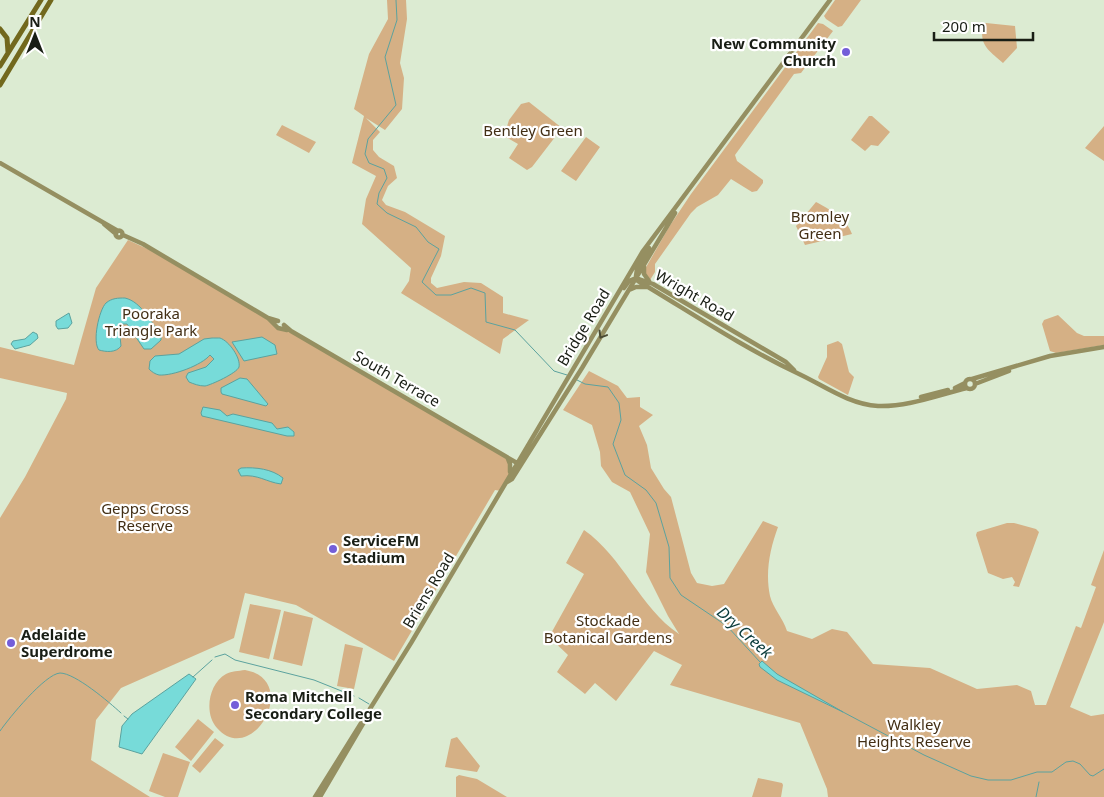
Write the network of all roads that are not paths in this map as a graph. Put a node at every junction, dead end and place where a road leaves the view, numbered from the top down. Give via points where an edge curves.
1 (41, 0) edge
2 (51, 0) edge
3 (830, 0) edge
4 (0, 29) edge
5 (18, 37) junction
6 (8, 53) junction
7 (16, 58) junction
8 (0, 66) edge
9 (0, 85) edge
10 (0, 164) edge
11 (677, 208) junction
12 (656, 233) junction
13 (644, 264) junction
14 (636, 278) junction
15 (650, 286) junction
16 (628, 290) junction
17 (616, 296) junction
18 (603, 318) junction
19 (610, 322) junction
20 (1104, 348) edge
21 (973, 382) junction
22 (966, 385) junction
23 (561, 389) junction
24 (567, 393) junction
25 (551, 406) junction
26 (556, 409) junction
27 (524, 451) junction
28 (507, 457) junction
29 (519, 464) junction
30 (510, 474) junction
31 (507, 482) junction
32 (323, 787) junction
33 (315, 797) edge
34 (320, 797) edge

1 - 5 highway
2 - 7 highway
3 - 11 main road, Bridge Road
4 - 6 highway via 7,38
5 - 6 highway
5 - 7 highway
6 - 8 highway
7 - 9 highway
10 - 28 main road, South Terrace via 104,223 117,233 118,238 133,239 277,323 278,328 283,326
11 - 12 main road, Bridge Road
11 - 13 main road, Bridge Road
12 - 14 main road via 637,269
12 - 17 main road, Bridge Road
13 - 14 main road, Bridge Road
13 - 15 main road
14 - 15 main road, Wright Road
14 - 16 main road, Bridge Road
14 - 17 main road
15 - 16 main road
15 - 22 main road, Wright Road via 784,368 859,402 884,406 904,403
16 - 19 main road, Bridge Road
17 - 18 main road, Bridge Road
18 - 19 main road
18 - 23 main road, Bridge Road
19 -> 24 main road, Bridge Road
20 - 21 main road via 1050,356
21 - 22 main road via 968,379
21 - 22 main road via 972,388
23 - 24 main road
23 - 25 main road, Bridge Road
24 - 26 main road, Bridge Road
25 - 26 main road
25 - 27 main road, Bridge Road
26 - 29 main road, Bridge Road
27 - 28 main road
27 - 29 main road, Bridge Road
28 - 29 main road, South Terrace
28 - 30 main road
29 - 30 main road, Briens Road
29 - 31 main road, Briens Road
30 - 31 main road, Briens Road
31 - 32 main road, Briens Road via 361,729
32 - 33 main road, Briens Road
32 - 34 main road, Briens Road

